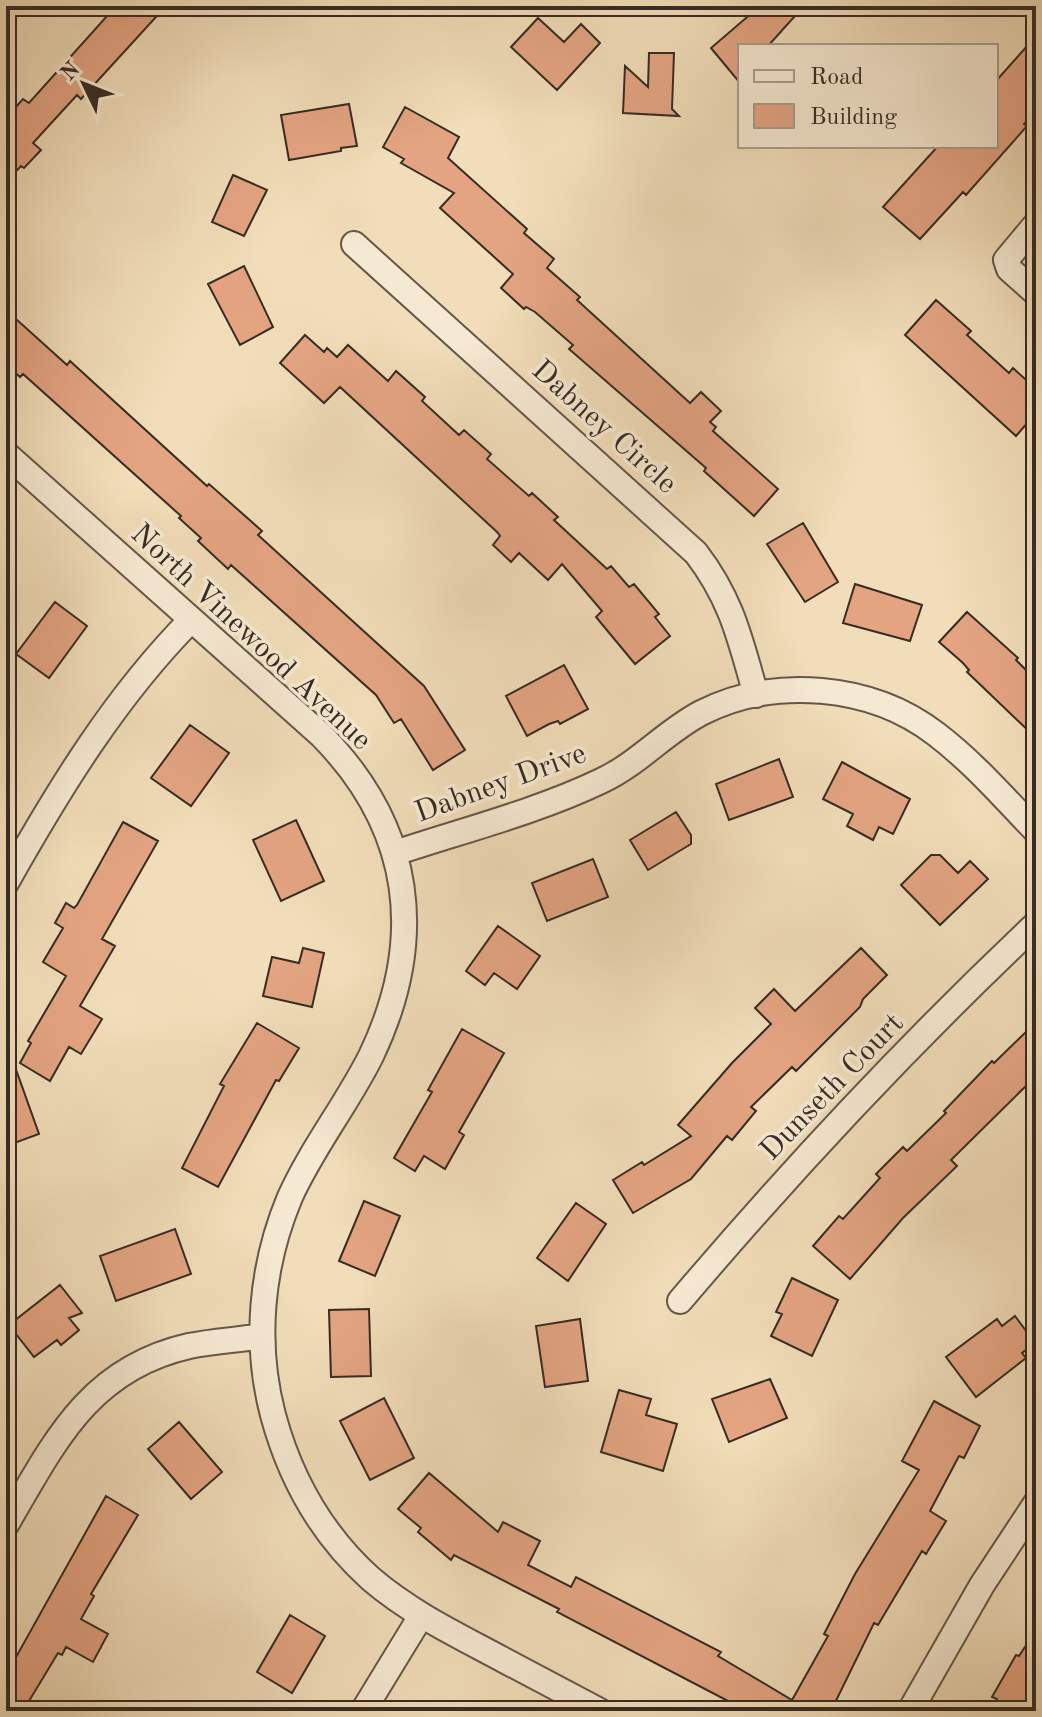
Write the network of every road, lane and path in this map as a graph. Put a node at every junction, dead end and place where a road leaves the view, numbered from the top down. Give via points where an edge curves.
1 (1036, 224) edge
2 (354, 244) dead end
3 (1036, 293) edge
4 (6, 454) edge
5 (191, 620) junction
6 (756, 695) junction
7 (1036, 831) edge
8 (395, 853) junction
9 (6, 883) edge
10 (1036, 924) edge
11 (680, 1301) dead end
12 (262, 1336) junction
13 (1036, 1503) edge
14 (6, 1525) edge
15 (421, 1616) junction
16 (363, 1711) edge
17 (600, 1711) edge
18 (910, 1711) edge

1 - 3 street via 1006,260
2 - 6 street, Dabney Circle via 696,553 733,615
4 - 5 street, North Vinewood Avenue
5 - 8 street, North Vinewood Avenue via 341,756 366,789
5 - 9 street via 112,711
6 - 7 street, Dabney Drive via 794,689 836,693 899,712 955,749
6 - 8 street, Dabney Drive via 680,724 603,780
8 - 12 street, North Vinewood Avenue via 405,939 391,1004 370,1058 289,1201 268,1267
10 - 11 street, Dunseth Court via 818,1143
12 - 14 street via 190,1346 151,1359 104,1386 74,1415
12 - 15 street, North Vinewood Avenue via 269,1402 302,1491 348,1556
13 - 18 street
15 - 16 street
15 - 17 street, North Vinewood Avenue

